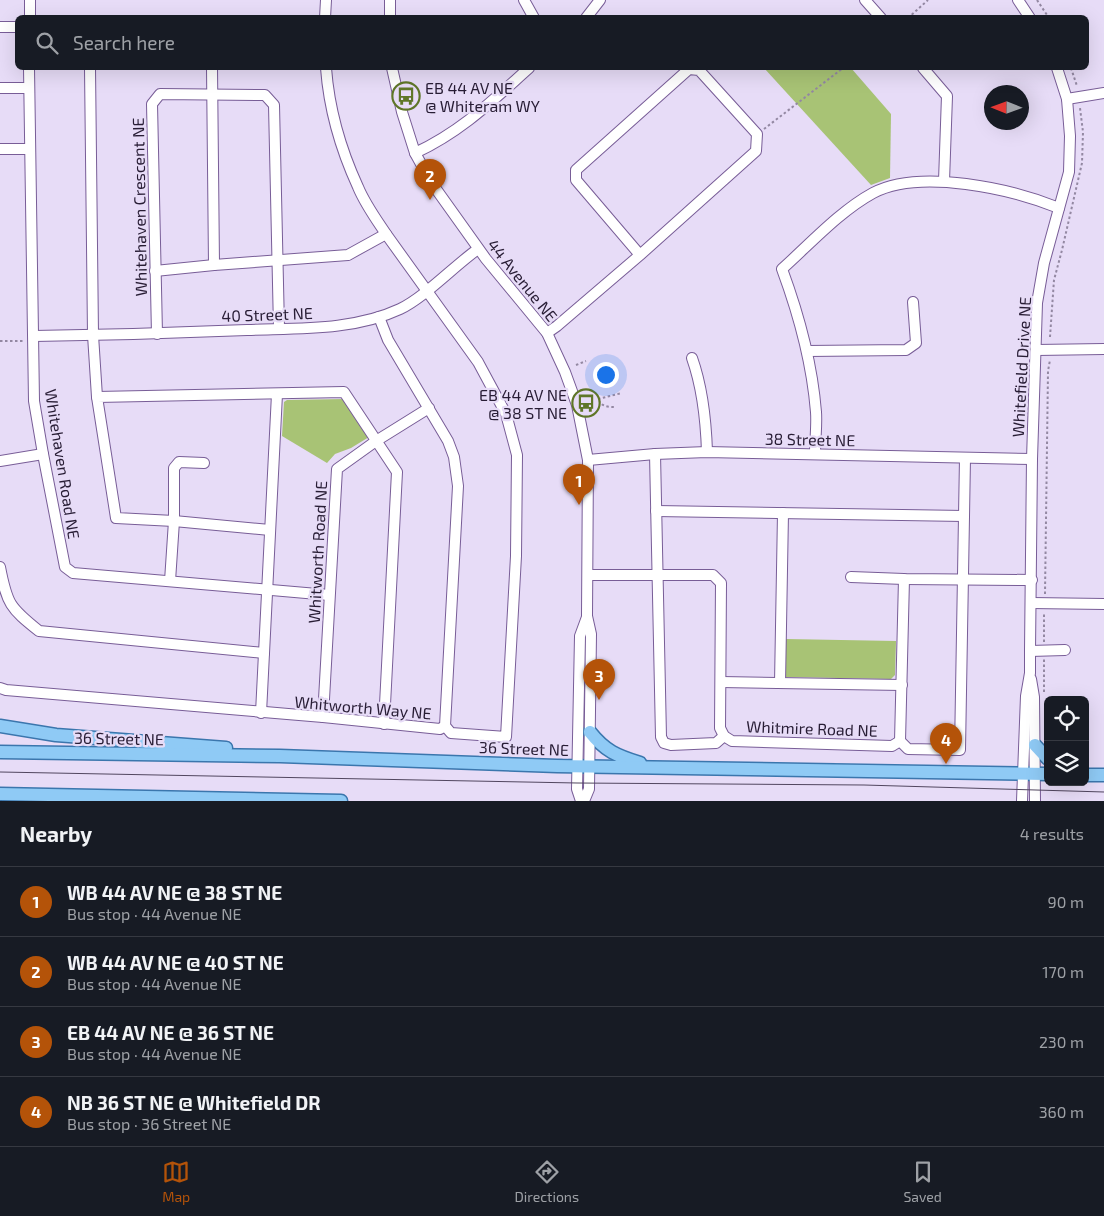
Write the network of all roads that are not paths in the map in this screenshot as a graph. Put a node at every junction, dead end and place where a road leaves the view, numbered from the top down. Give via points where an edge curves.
1 (30, 0) edge
2 (326, 0) edge
3 (390, 0) edge
4 (524, 0) edge
5 (600, 0) edge
6 (865, 0) edge
7 (1018, 0) edge
8 (30, 15) edge
9 (325, 15) edge
10 (390, 15) edge
11 (532, 15) edge
12 (588, 15) edge
13 (878, 15) edge
14 (1028, 15) edge
15 (0, 27) edge
16 (15, 27) edge
17 (29, 70) edge
18 (90, 70) edge
19 (212, 70) edge
20 (326, 70) edge
21 (392, 70) edge
22 (528, 70) edge
23 (688, 70) edge
24 (699, 70) edge
25 (925, 70) edge
26 (1058, 70) edge
27 (0, 88) edge
28 (29, 88) junction
29 (1104, 93) edge
30 (213, 95) junction
31 (1067, 99) junction
32 (0, 149) edge
33 (30, 149) junction
34 (415, 153) junction
35 (944, 181) junction
36 (1059, 208) junction
37 (386, 234) junction
38 (478, 249) junction
39 (640, 255) junction
40 (278, 260) junction
41 (214, 264) junction
42 (155, 271) junction
43 (426, 291) junction
44 (913, 302) dead end
45 (379, 317) junction
46 (279, 328) junction
47 (546, 332) junction
48 (157, 334) junction
49 (93, 335) junction
50 (34, 336) junction
51 (1104, 349) edge
52 (1036, 350) junction
53 (807, 351) junction
54 (692, 358) dead end
55 (277, 394) junction
56 (97, 397) junction
57 (429, 408) junction
58 (376, 441) junction
59 (707, 452) junction
60 (43, 454) junction
61 (655, 454) junction
62 (815, 454) junction
63 (965, 458) junction
64 (1032, 459) junction
65 (588, 460) junction
66 (0, 461) edge
67 (204, 463) dead end
68 (656, 511) junction
69 (783, 512) junction
70 (964, 516) junction
71 (174, 521) junction
72 (270, 530) junction
73 (0, 567) edge
74 (588, 575) junction
75 (657, 575) junction
76 (852, 577) dead end
77 (904, 579) junction
78 (963, 580) junction
79 (1032, 580) junction
80 (170, 581) junction
81 (267, 590) junction
82 (329, 595) junction
83 (1031, 604) junction
84 (1104, 604) edge
85 (587, 616) junction
86 (1030, 650) junction
87 (1065, 650) dead end
88 (264, 653) junction
89 (1030, 673) junction
90 (721, 682) junction
91 (780, 683) junction
92 (902, 685) junction
93 (0, 688) edge
94 (261, 713) junction
95 (323, 717) junction
96 (384, 724) junction
97 (0, 726) edge
98 (445, 726) junction
99 (590, 732) junction
100 (724, 736) junction
101 (900, 741) junction
102 (1035, 745) junction
103 (0, 752) edge
104 (1044, 755) edge
105 (280, 756) junction
106 (583, 766) junction
107 (651, 767) junction
108 (1035, 774) edge
109 (1089, 775) edge
110 (1104, 775) edge
111 (0, 794) edge
112 (202, 798) junction
113 (188, 801) edge
114 (341, 801) edge
115 (582, 801) edge
116 (1022, 801) edge
117 (1035, 801) edge

1 - 8 street
2 - 9 street
3 - 10 street
4 - 11 street
5 - 12 street
6 - 13 street
7 - 14 street
15 - 16 street
17 - 28 street, Whitehaven Road NE
18 - 49 street
19 - 30 street
20 - 37 street via 328,93 358,189
21 - 34 street, 44 Avenue NE
22 - 34 street via 475,117 444,139
23 - 39 street via 576,170 576,180
24 - 39 street via 757,134 756,151
25 - 35 street via 947,96
26 - 31 street, Whitefield Drive NE
27 - 28 street
28 - 33 street, Whitehaven Road NE
29 - 31 street
30 - 40 street, Whitehaven Crescent NE via 265,95 274,105
30 - 41 street
30 - 42 street, Whitehaven Crescent NE via 160,94 152,104
31 - 36 street, Whitefield Drive NE via 1069,172
32 - 33 street
33 - 50 street, Whitehaven Road NE
34 - 38 street, 44 Avenue NE via 430,182
35 - 36 street via 997,190
35 - 53 street via 901,183 874,192 782,269
36 - 52 street, Whitefield Drive NE via 1037,303
37 - 40 street via 348,255
37 - 43 street
38 - 43 street, 40 Street NE
38 - 47 street, 44 Avenue NE
39 - 47 street
40 - 41 street
40 - 46 street, Whitehaven Crescent NE
41 - 42 street
42 - 48 street, Whitehaven Crescent NE
43 - 45 street, 40 Street NE via 401,308
43 - 98 street via 478,362 506,414 517,455 516,556 506,737 451,733
44 - 53 street via 916,343 906,350
45 - 46 street, 40 Street NE via 334,326
45 - 57 street, Whitworth Way NE via 388,340
46 - 48 street, 40 Street NE
47 - 65 street, 44 Avenue NE via 577,405
48 - 49 street, 40 Street NE
49 - 50 street, 40 Street NE
49 - 56 street
50 - 60 street, Whitehaven Road NE via 34,401
51 - 52 street
52 - 64 street, Whitefield Drive NE
53 - 62 street via 816,412
54 - 59 street via 700,382
55 - 56 street
55 - 58 street via 344,392
55 - 72 street
56 - 71 street via 116,518
57 - 58 street, Whitworth Road NE
57 - 98 street, Whitworth Way NE via 454,457 458,486
58 - 82 street, Whitworth Road NE via 336,469
58 - 96 street via 397,472
59 - 61 street, 38 Street NE
59 - 62 street, 38 Street NE
60 - 66 street
60 - 80 street, Whitehaven Road NE via 65,567 72,573
61 - 65 street, 38 Street NE
61 - 68 street
62 - 63 street, 38 Street NE
63 - 64 street, 38 Street NE
63 - 70 street
64 - 79 street, Whitefield Drive NE
65 - 74 street, 44 Avenue NE
67 - 71 street via 179,462 174,468
68 - 69 street
68 - 75 street
69 - 70 street
69 - 91 street
70 - 78 street
71 - 72 street
71 - 80 street
72 - 81 street
73 - 88 street via 5,595 17,614 39,631
74 - 75 street, Whitmire Road NE
74 - 85 street, 44 Avenue NE
75 - 90 street, Whitmire Road NE via 713,575 721,583
75 - 100 street via 661,737 664,743 671,745 716,743
76 - 77 street
77 - 78 street
77 - 92 street, Whitmire Road NE
78 - 79 street
78 - 101 street via 960,750 908,748
79 - 83 street, Whitefield Drive NE
80 - 81 street, Whitehaven Road NE
81 - 82 street, Whitehaven Road NE
81 - 88 street
82 - 95 street, Whitworth Road NE
83 - 84 street
83 - 86 street, Whitefield Drive NE
85 - 99 street, 44 Avenue NE via 591,634
85 - 106 street, 44 Avenue NE via 580,636
86 - 87 street
86 - 89 street, Whitefield Drive NE
88 - 94 street
89 - 102 street, Whitefield Drive NE
89 - 108 street, Whitefield Drive NE via 1026,696
90 - 91 street
90 - 100 street, Whitmire Road NE via 720,728
91 - 92 street
92 - 101 street, Whitmire Road NE
93 - 94 street, Whitworth Way NE
94 - 95 street, Whitworth Way NE
95 - 96 street, Whitworth Way NE
96 - 98 street, Whitworth Way NE via 440,729
97 - 105 main road via 56,735 254,750
99 - 106 street, 44 Avenue NE
99 - 107 main road via 614,755
100 - 101 street, Whitmire Road NE via 732,741 892,746
102 - 104 main road
102 - 108 street, Whitefield Drive NE
103 - 105 main road, 36 Street NE
105 - 106 main road, 36 Street NE
106 - 107 main road, 36 Street NE
106 - 115 street, 44 Avenue NE via 577,789
107 - 108 main road, 36 Street NE
108 - 116 street
108 - 117 street
109 - 110 main road
111 - 112 main road
112 - 113 main road
112 - 114 main road

